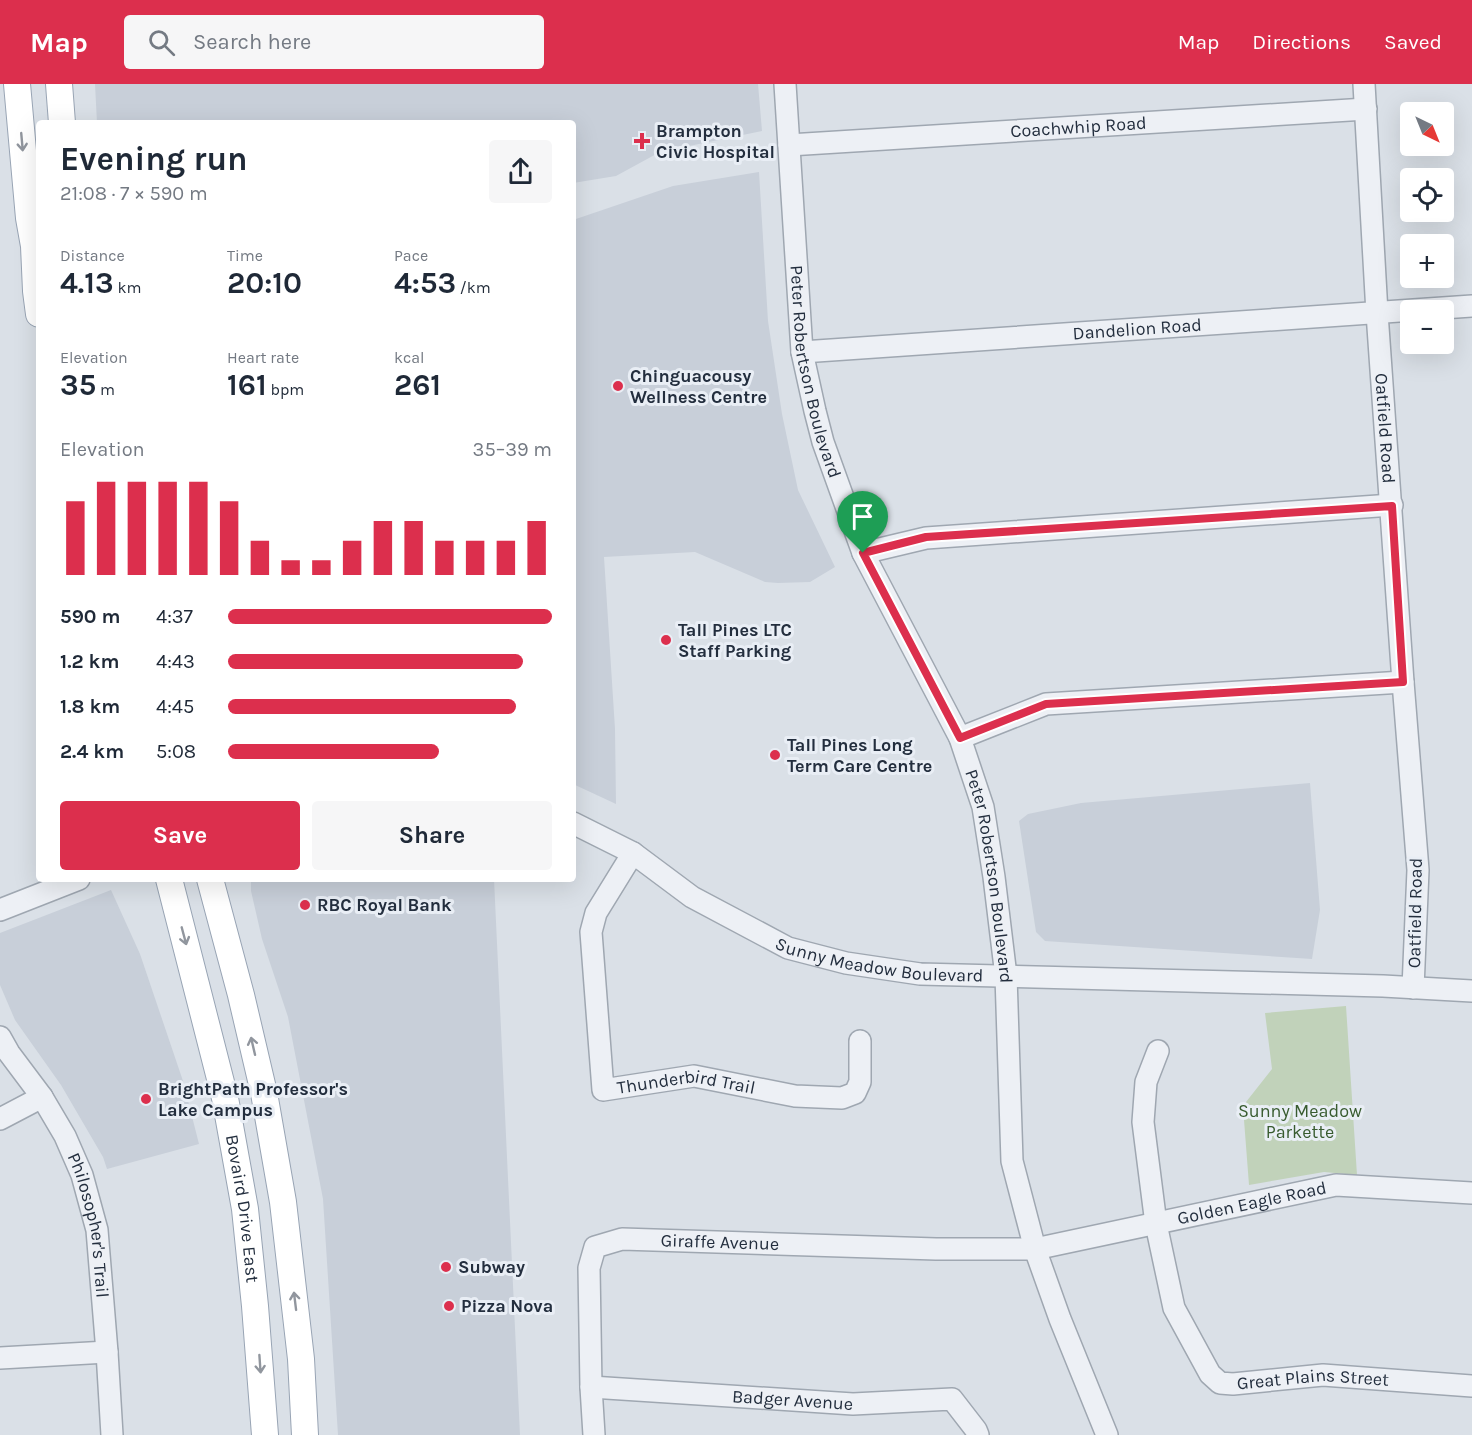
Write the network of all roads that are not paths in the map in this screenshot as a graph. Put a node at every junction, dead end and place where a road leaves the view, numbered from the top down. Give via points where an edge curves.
1 (17, 84) edge
2 (59, 84) edge
3 (785, 84) edge
4 (1364, 84) edge
5 (1366, 109) junction
6 (62, 120) edge
7 (789, 145) junction
8 (36, 291) edge
9 (1472, 306) edge
10 (1377, 313) junction
11 (802, 352) junction
12 (1392, 506) junction
13 (863, 553) junction
14 (1403, 682) junction
15 (960, 738) junction
16 (576, 824) edge
17 (633, 852) junction
18 (71, 882) edge
19 (170, 882) edge
20 (211, 882) edge
21 (227, 882) edge
22 (0, 910) edge
23 (220, 914) junction
24 (1006, 976) junction
25 (1413, 988) junction
26 (1472, 991) edge
27 (0, 1037) edge
28 (860, 1041) dead end
29 (1158, 1051) dead end
30 (42, 1097) junction
31 (0, 1119) edge
32 (1472, 1193) edge
33 (1156, 1224) junction
34 (1035, 1249) junction
35 (107, 1352) junction
36 (0, 1358) edge
37 (1472, 1386) edge
38 (591, 1387) junction
39 (112, 1435) edge
40 (265, 1435) edge
41 (305, 1435) edge
42 (594, 1435) edge
43 (978, 1435) edge
44 (1107, 1435) edge

1 -> 8 main road
2 - 6 main road
3 - 7 street, Peter Robertson Boulevard
4 - 5 street, Oatfield Road
5 - 7 street, Coachwhip Road
5 - 10 street, Oatfield Road
7 - 11 street, Peter Robertson Boulevard
9 - 10 street, Dandelion Road
10 - 11 street, Dandelion Road
10 - 12 street, Oatfield Road
11 - 13 street, Peter Robertson Boulevard via 823,442
12 - 13 street via 926,537
12 - 14 street, Oatfield Road
13 - 15 street, Peter Robertson Boulevard
14 - 15 street via 1046,704
14 - 25 street, Oatfield Road via 1418,870
15 - 24 street, Peter Robertson Boulevard via 983,807
16 - 17 street, Sunny Meadow Boulevard
17 - 24 street, Sunny Meadow Boulevard via 692,897 788,948 846,963 920,974
17 - 28 street, Thunderbird Trail via 596,914 591,932 603,1090 694,1076 795,1096 842,1098 855,1093 860,1082
18 - 22 street
19 -> 40 main road, Bovaird Drive East via 225,1098 245,1209
20 - 23 main road
21 - 23 main road
41 -> 23 main road via 301,1359 283,1202 264,1093
24 - 25 street, Sunny Meadow Boulevard
24 - 34 street, Peter Robertson Boulevard via 1012,1161
25 - 26 street, Sunny Meadow Boulevard
27 - 30 street, Philosopher's Trail
29 - 33 street via 1146,1082 1143,1122
30 - 31 street
30 - 35 street, Philosopher's Trail via 82,1175 98,1230
32 - 33 street, Golden Eagle Road via 1336,1185
33 - 34 street, Golden Eagle Road
33 - 37 street, Great Plains Street via 1174,1308 1210,1374 1220,1383 1323,1375
34 - 38 street, Giraffe Avenue via 622,1239 595,1247 589,1268
34 - 44 street, Peter Robertson Boulevard
35 - 36 street
35 - 39 street, Philosopher's Trail
38 - 42 street, Giraffe Avenue
38 - 43 street, Badger Avenue via 853,1404 952,1399

